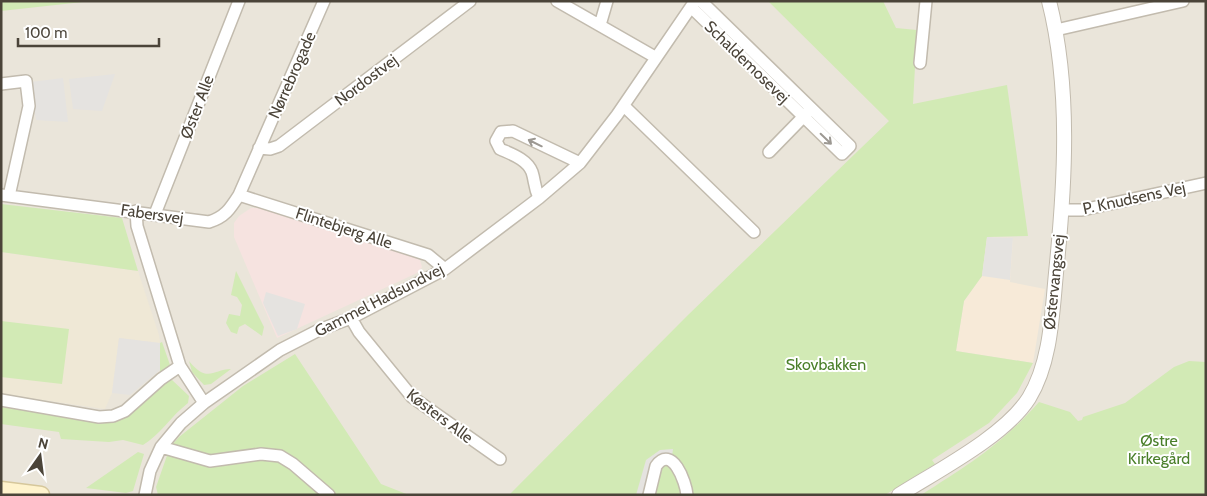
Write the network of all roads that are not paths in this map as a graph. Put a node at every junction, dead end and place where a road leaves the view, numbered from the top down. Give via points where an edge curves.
1 (240, 1) edge
2 (324, 1) edge
3 (470, 1) edge
4 (557, 1) edge
5 (608, 1) edge
6 (702, 1) edge
7 (926, 1) edge
8 (1049, 1) edge
9 (1183, 1) edge
10 (693, 4) edge
11 (600, 25) junction
12 (1056, 30) junction
13 (656, 57) junction
14 (920, 63) dead end
15 (1, 84) edge
16 (624, 106) junction
17 (807, 112) junction
18 (260, 148) junction
19 (769, 152) dead end
20 (580, 163) junction
21 (1206, 183) edge
22 (5, 195) edge
23 (239, 195) junction
24 (539, 198) junction
25 (1062, 210) junction
26 (136, 212) junction
27 (155, 214) junction
28 (754, 232) dead end
29 (444, 269) junction
30 (351, 318) junction
31 (180, 366) junction
32 (1, 400) edge
33 (204, 403) junction
34 (161, 447) junction
35 (500, 459) dead end
36 (1, 490) edge
37 (41, 495) edge
38 (145, 495) edge
39 (329, 495) edge
40 (649, 495) edge
41 (686, 495) edge
42 (899, 495) edge

1 - 27 street, Øster Alle
2 - 18 street, Nørrebrogade
3 - 18 street, Nordostvej via 279,146
4 - 11 street
5 - 11 street
6 - 17 street, Schaldemosevej
7 - 14 street
8 - 12 street, Østervangsvej
9 - 12 street
10 - 13 street, Gammel Hadsundvej
10 -> 17 street, Schaldemosevej
11 - 13 street
12 - 25 street, Østervangsvej via 1064,138
13 - 16 street, Gammel Hadsundvej
15 - 22 street via 26,81 29,106
16 - 20 street, Gammel Hadsundvej
16 - 28 street
17 - 19 street, Schaldemosevej
18 - 23 street, Fabersvej
20 - 24 street, Gammel Hadsundvej
20 -> 24 street via 513,131 502,132 496,141 500,149 519,158 532,171 533,185
21 - 25 street, P. Knudsens Vej via 1082,210
22 - 26 street, Fabersvej
23 - 27 street, Fabersvej via 227,214 208,222
23 - 29 street, Flintebjerg Alle via 428,255
24 - 29 street, Gammel Hadsundvej
25 - 42 street, Østervangsvej via 1047,348 1028,398 986,440
26 - 27 street, Fabersvej
26 - 31 street via 137,226
29 - 30 street, Gammel Hadsundvej
30 - 33 street, Gammel Hadsundvej via 280,350
30 - 35 street, Køsters Alle via 412,397
31 - 32 street via 161,378 125,411 113,416 99,417
31 - 33 street
33 - 34 street, Gammel Hadsundvej
34 - 38 street, Gammel Hadsundvej via 150,470
34 - 39 street via 210,461 262,454 280,456
36 - 37 main road
40 - 41 street via 656,466 668,460 678,468

